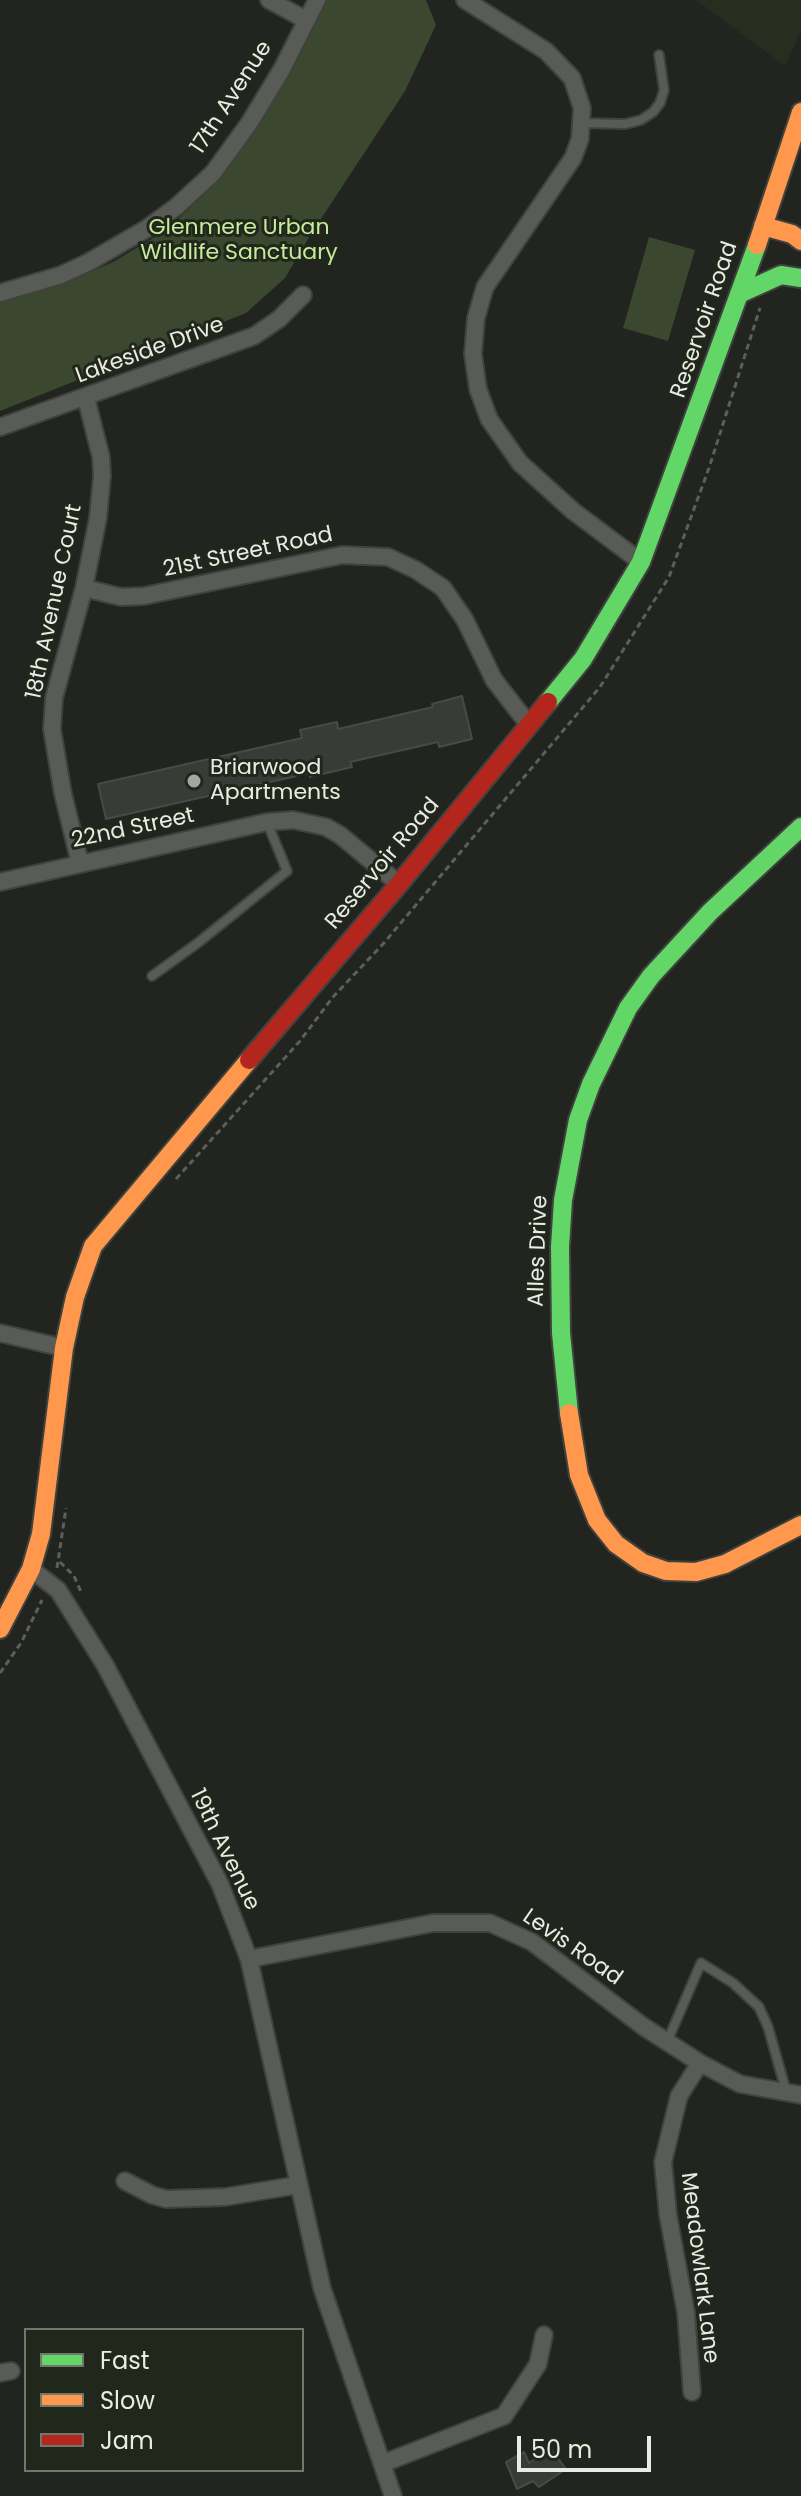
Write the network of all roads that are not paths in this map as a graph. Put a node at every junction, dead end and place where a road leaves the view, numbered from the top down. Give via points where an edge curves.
1 (269, 0) edge
2 (317, 0) edge
3 (465, 0) edge
4 (306, 20) junction
5 (659, 55) dead end
6 (801, 112) edge
7 (582, 123) junction
8 (763, 226) junction
9 (801, 241) edge
10 (801, 278) edge
11 (0, 293) edge
12 (739, 294) junction
13 (303, 295) dead end
14 (86, 398) junction
15 (0, 427) edge
16 (641, 562) junction
17 (84, 588) junction
18 (529, 725) junction
19 (267, 822) junction
20 (801, 827) edge
21 (80, 863) junction
22 (0, 882) edge
23 (399, 884) junction
24 (152, 976) dead end
25 (0, 1333) edge
26 (64, 1348) junction
27 (801, 1525) edge
28 (31, 1569) junction
29 (0, 1629) edge
30 (249, 1959) junction
31 (666, 2042) junction
32 (700, 2063) junction
33 (794, 2094) edge
34 (125, 2181) dead end
35 (298, 2185) junction
36 (544, 2335) dead end
37 (692, 2392) dead end
38 (384, 2463) junction
39 (393, 2496) edge

1 - 4 street
2 - 4 street, 17th Avenue
3 - 7 street via 546,51 572,78
4 - 11 street, 17th Avenue via 250,122 213,173 176,207 89,262
5 - 7 lane via 664,90 653,112 625,124
6 - 8 street, Reservoir Road
7 - 16 street via 573,158 485,287 473,354 489,419 520,463
8 - 9 street
8 - 12 street, Reservoir Road
10 - 12 street via 781,275
12 - 16 street, Reservoir Road
13 - 14 street, Lakeside Drive via 254,336
14 - 15 street, Lakeside Drive
14 - 17 street, 18th Avenue Court via 102,476
16 - 18 street, Reservoir Road via 583,659
17 - 18 street, 21st Street Road via 121,597 144,596 342,555 388,557 443,588 494,680
17 - 21 street, 18th Avenue Court via 54,698 52,729
18 - 23 street, Reservoir Road
19 - 21 street, 22nd Street
19 - 23 street, 22nd Street via 293,820 326,827
19 - 24 lane via 287,871
20 - 27 street, Alles Drive via 710,912 628,1008 578,1120 560,1247 570,1428 592,1509 616,1544 643,1563 666,1571 696,1572 725,1564
21 - 22 street, 22nd Street
23 - 26 street, Reservoir Road via 93,1246 78,1284
25 - 26 street
26 - 28 street, Reservoir Road via 41,1534
28 - 29 street, Reservoir Road
28 - 30 street, 19th Avenue via 58,1590 111,1676 220,1884
30 - 31 street, Levis Road via 433,1923 490,1923 532,1942
30 - 35 street, 19th Avenue
31 - 32 street, Levis Road
31 - 33 lane via 701,1963 759,2007
32 - 33 street, Levis Road via 740,2084
32 - 37 street, Meadowlark Lane via 679,2096 663,2162
34 - 35 street via 166,2199 225,2197
35 - 38 street, 19th Avenue via 322,2288
36 - 38 street via 538,2364 504,2416
38 - 39 street, 19th Avenue

